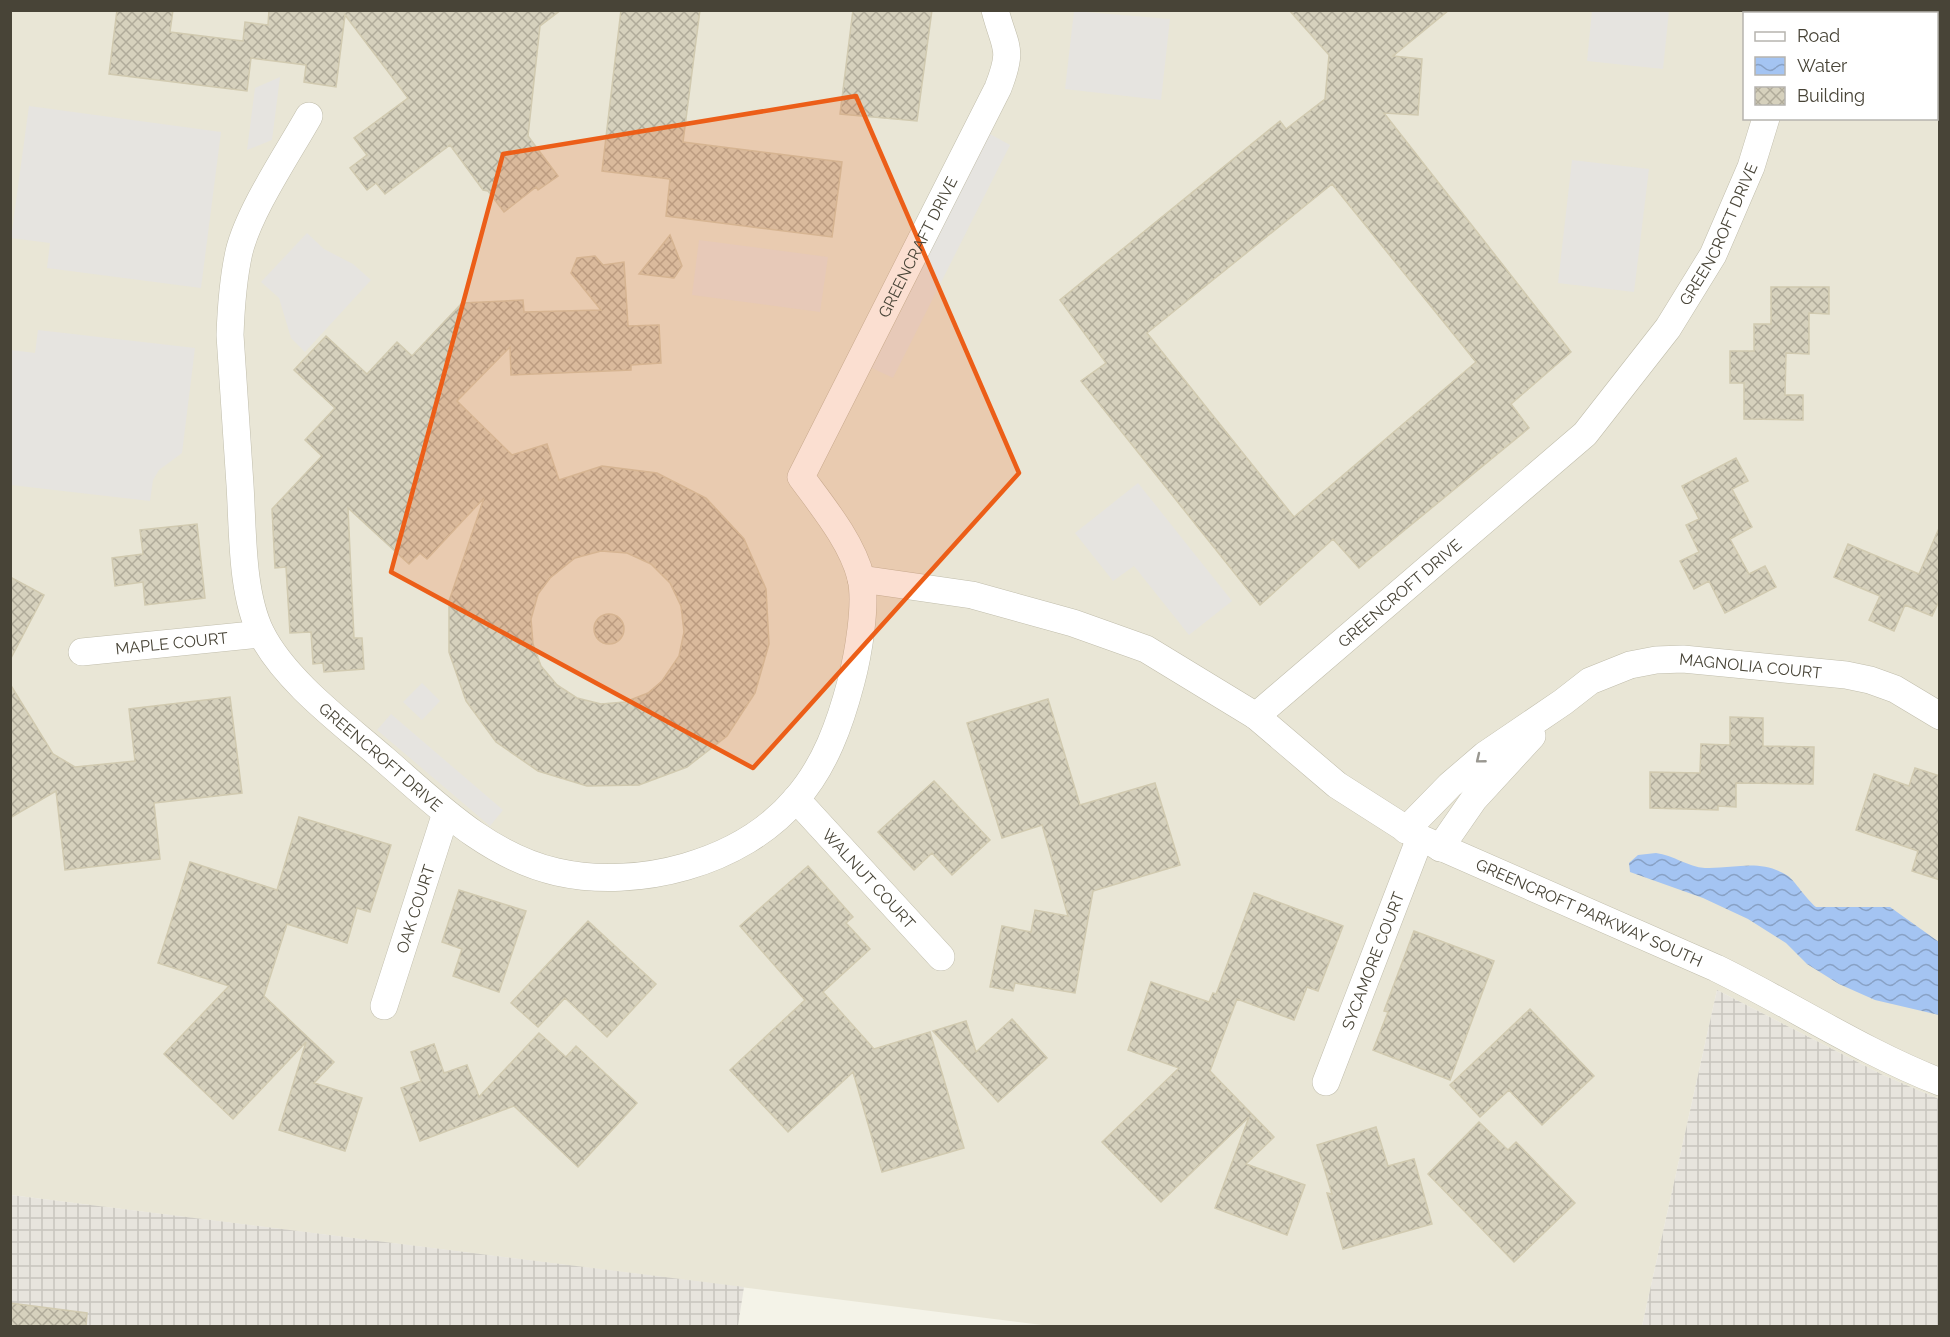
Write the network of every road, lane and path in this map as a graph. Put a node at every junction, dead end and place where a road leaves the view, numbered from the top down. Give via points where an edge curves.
1 (995, 10) edge
2 (309, 116) dead end
3 (1765, 120) edge
4 (801, 477) joint
5 (861, 579) junction
6 (261, 634) junction
7 (82, 652) dead end
8 (1563, 702) junction
9 (1256, 716) junction
10 (1940, 716) edge
11 (796, 799) junction
12 (446, 813) junction
13 (1422, 839) junction
14 (941, 957) dead end
15 (384, 1006) dead end
16 (1326, 1082) dead end
17 (1940, 1082) edge

1 - 4 street, GREENCRAFT DRIVE via 1007,43 1007,65 998,88
2 - 6 street, GREENCROFT DRIVE via 239,251 231,308 243,544 253,611
3 - 9 street, GREENCROFT DRIVE via 1751,167 1713,255 1668,328 1585,434
4 - 5 street, GREENCROFT DRIVE via 837,527
5 - 9 street via 972,596 1097,631 1146,649
5 - 11 street, GREENCROFT DRIVE via 856,667 846,702 834,738
6 - 7 street, MAPLE COURT
6 - 12 street, GREENCROFT DRIVE via 290,674
8 - 10 street, MAGNOLIA COURT via 1614,669 1683,659 1870,680 1895,688
8 - 13 street, MAGNOLIA COURT via 1474,799
8 -> 13 street, MAGNOLIA COURT via 1485,755 1450,785
9 - 13 street, GREENCROFT PARKWAY SOUTH via 1337,785
11 - 12 street, GREENCROFT DRIVE via 745,841 707,859 628,878 588,878 522,862 486,843
11 - 14 street, WALNUT COURT
12 - 15 street, OAK COURT
13 - 16 street, SYCAMORE COURT
13 - 17 street, GREENCROFT PARKWAY SOUTH via 1680,951 1758,989 1888,1062

